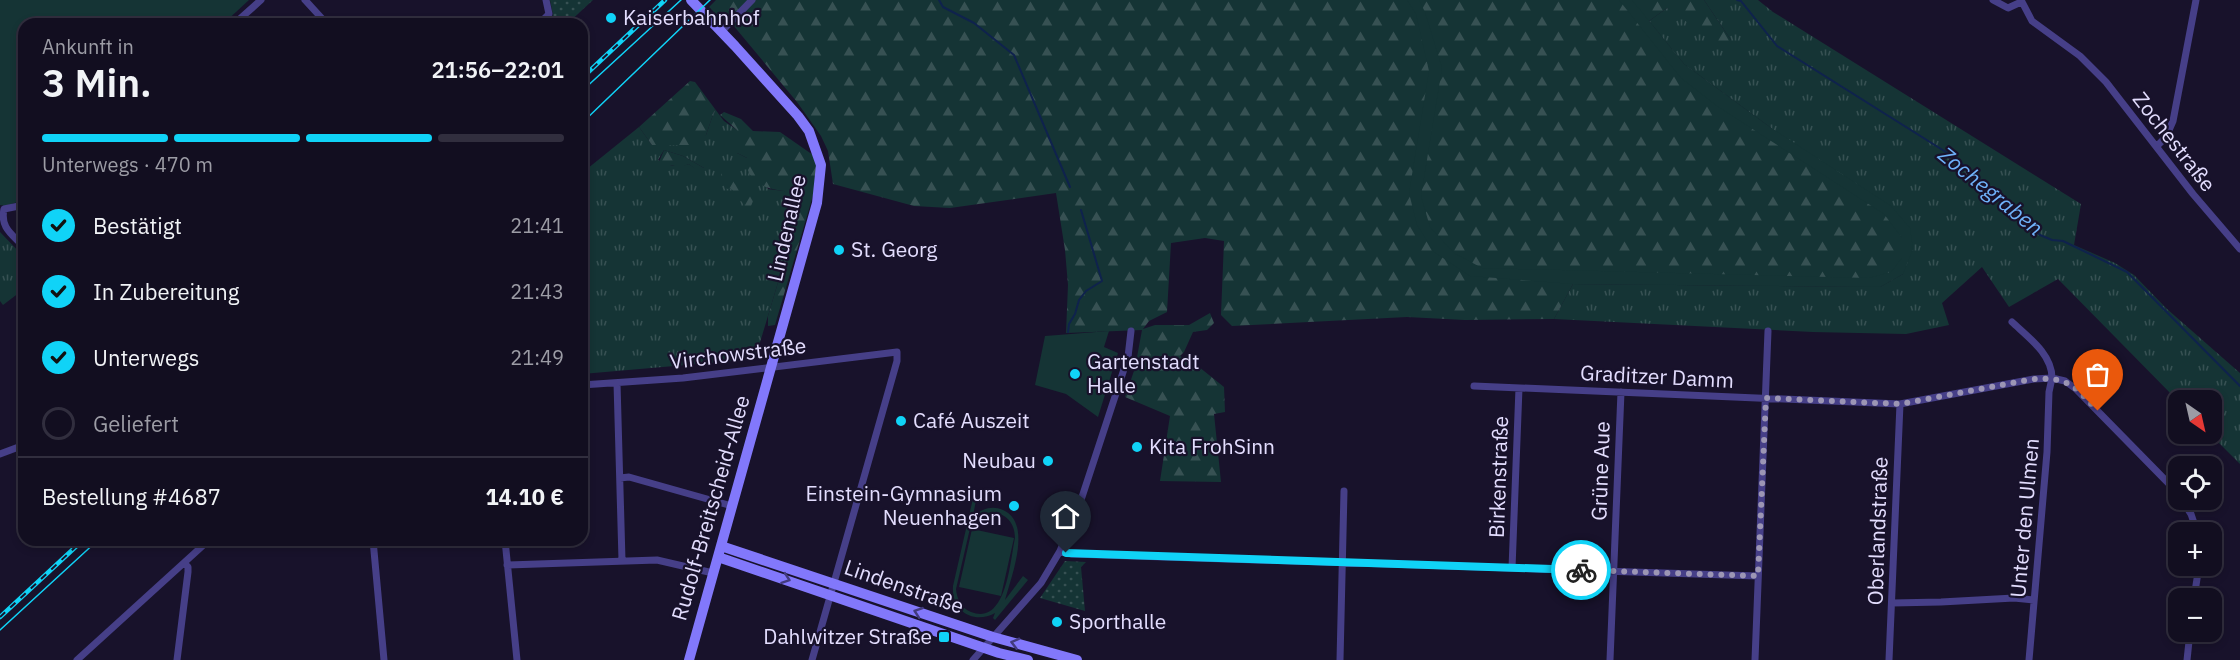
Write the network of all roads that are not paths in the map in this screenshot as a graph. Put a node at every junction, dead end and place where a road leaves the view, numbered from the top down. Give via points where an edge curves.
1 (261, 0) edge
2 (305, 0) edge
3 (546, 0) edge
4 (691, 0) edge
5 (752, 0) edge
6 (1993, 0) edge
7 (2196, 0) edge
8 (2021, 1) edge
9 (241, 18) edge
10 (322, 18) edge
11 (545, 18) edge
12 (721, 32) junction
13 (2157, 146) junction
14 (18, 206) edge
15 (18, 240) edge
16 (2240, 249) edge
17 (2012, 322) dead end
18 (1131, 331) dead end
19 (1768, 331) dead end
20 (771, 367) junction
21 (2052, 378) junction
22 (617, 384) junction
23 (588, 385) edge
24 (1474, 386) dead end
25 (1520, 388) junction
26 (1621, 392) junction
27 (1766, 398) junction
28 (1900, 404) junction
29 (18, 447) edge
30 (0, 454) edge
31 (620, 478) junction
32 (2168, 483) edge
33 (1344, 491) dead end
34 (732, 506) junction
35 (202, 546) edge
36 (374, 546) edge
37 (505, 546) edge
38 (719, 551) junction
39 (1060, 551) junction
40 (622, 560) junction
41 (1341, 562) junction
42 (184, 563) junction
43 (507, 565) junction
44 (1512, 568) junction
45 (1613, 571) junction
46 (713, 573) junction
47 (1758, 576) junction
48 (832, 589) junction
49 (2034, 600) junction
50 (1892, 603) junction
51 (993, 637) junction
52 (2189, 642) edge
53 (984, 647) junction
54 (77, 660) edge
55 (177, 660) edge
56 (384, 660) edge
57 (517, 660) edge
58 (689, 660) edge
59 (812, 660) edge
60 (973, 660) edge
61 (1028, 660) edge
62 (1077, 660) edge
63 (1340, 660) edge
64 (1610, 660) edge
65 (1755, 660) edge
66 (1889, 660) edge
67 (2029, 660) edge
68 (2187, 660) edge

1 - 9 street
2 - 10 street
3 - 11 street via 549,14
4 - 12 street, Lindenallee
5 - 12 street
6 - 8 street via 2008,8
7 - 13 street via 2173,121
8 - 13 street, Zochestraße via 2032,21 2080,56 2106,82
12 - 20 street, Lindenallee via 804,123 821,165 817,204
13 - 16 street, Zochestraße
14 - 15 street via 4,209 3,224
17 - 21 street via 2040,349
18 - 39 street via 1128,357
19 - 27 street
20 - 22 street, Virchowstraße
20 - 34 street, Rudolf-Breitscheid-Allee
20 - 48 street, Virchowstraße via 897,352
21 - 28 street, Graditzer Damm
21 - 32 street via 2076,389
21 - 49 street, Unter den Ulmen
22 - 23 street, Virchowstraße
22 - 31 street
24 - 25 street, Graditzer Damm
25 - 26 street, Graditzer Damm
25 - 44 street, Birkenstraße
26 - 27 street, Graditzer Damm
26 - 45 street, Grüne Aue
27 - 28 street, Graditzer Damm
27 - 47 street
28 - 50 street, Oberlandstraße
29 - 30 street
31 - 34 street via 629,477
31 - 40 street
33 - 41 street
34 - 38 street, Rudolf-Breitscheid-Allee
35 - 42 street
36 - 56 street
37 - 43 street
38 - 46 street, Rudolf-Breitscheid-Allee
38 - 48 street, Lindenstraße
39 - 41 street
39 - 51 street via 1041,583
40 - 43 street
40 - 46 street via 668,562
41 - 44 street
41 - 63 street
42 - 54 street
42 - 55 street via 188,572
43 - 57 street
44 - 45 street
45 - 47 street
45 - 64 street, Grüne Aue
46 - 58 street, Rudolf-Breitscheid-Allee
47 - 65 street
51 -> 48 street, Lindenstraße
48 - 53 street, Lindenstraße
48 - 59 street
49 - 50 street
49 - 67 street, Unter den Ulmen
50 - 66 street, Oberlandstraße
51 - 53 street
62 -> 51 street, Lindenstraße
52 - 68 street
53 - 60 street
53 - 61 street, Lindenstraße

